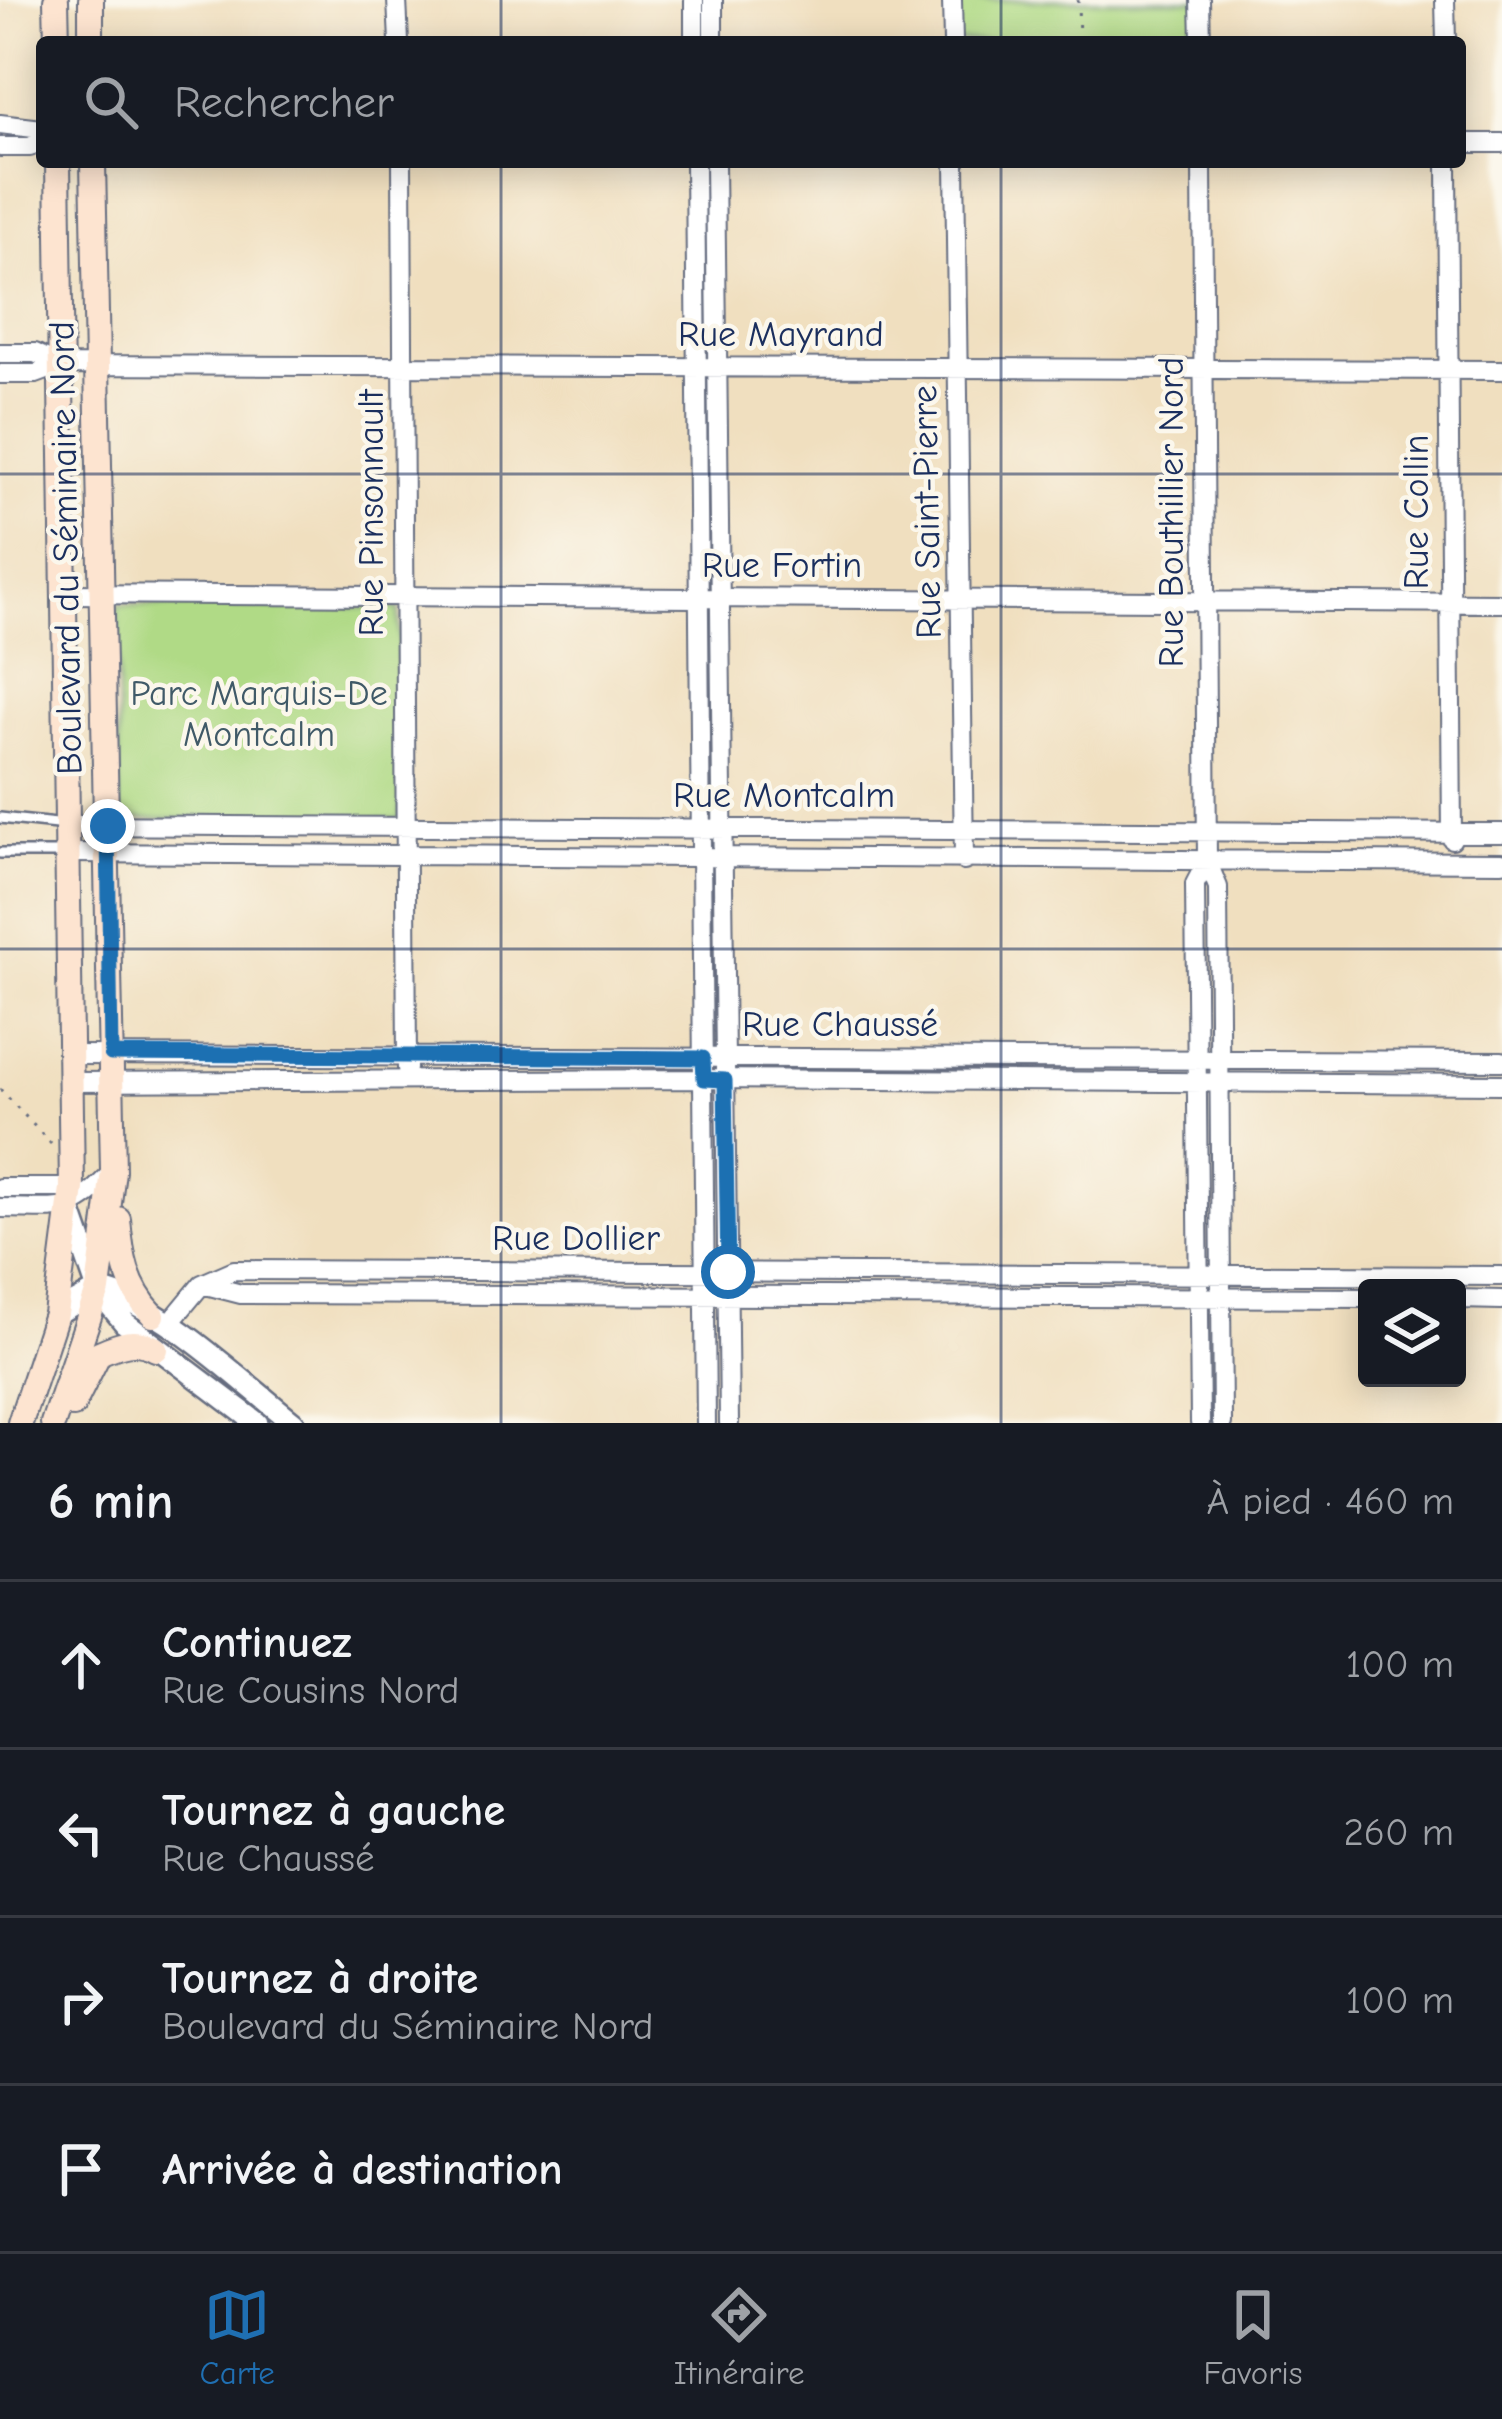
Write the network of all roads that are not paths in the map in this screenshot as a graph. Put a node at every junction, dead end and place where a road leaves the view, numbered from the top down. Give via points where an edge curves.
1 (56, 0) edge
2 (91, 0) edge
3 (397, 0) edge
4 (694, 0) edge
5 (713, 0) edge
6 (952, 0) edge
7 (1201, 0) edge
8 (1445, 0) edge
9 (57, 36) edge
10 (92, 36) edge
11 (399, 36) edge
12 (694, 36) edge
13 (713, 36) edge
14 (953, 36) edge
15 (1201, 36) edge
16 (1446, 36) edge
17 (0, 124) edge
18 (36, 128) edge
19 (1466, 142) edge
20 (1502, 143) edge
21 (36, 144) edge
22 (0, 147) edge
23 (58, 168) edge
24 (93, 168) edge
25 (402, 168) edge
26 (695, 168) edge
27 (715, 168) edge
28 (955, 168) edge
29 (1202, 168) edge
30 (1447, 168) edge
31 (0, 353) edge
32 (60, 365) junction
33 (98, 365) junction
34 (403, 366) junction
35 (707, 367) junction
36 (958, 368) junction
37 (1203, 369) junction
38 (1448, 370) junction
39 (1502, 370) edge
40 (0, 374) edge
41 (62, 594) junction
42 (103, 594) junction
43 (404, 596) junction
44 (699, 598) junction
45 (720, 598) junction
46 (961, 599) junction
47 (1205, 601) junction
48 (1450, 603) junction
49 (1502, 603) edge
50 (0, 818) edge
51 (66, 825) junction
52 (108, 826) junction
53 (406, 826) junction
54 (701, 827) junction
55 (722, 828) junction
56 (964, 829) junction
57 (1207, 831) junction
58 (1452, 832) junction
59 (1502, 832) edge
60 (67, 853) junction
61 (0, 854) edge
62 (108, 854) junction
63 (406, 856) junction
64 (701, 857) junction
65 (723, 858) junction
66 (964, 861) junction
67 (1207, 861) junction
68 (1452, 862) junction
69 (1502, 862) edge
70 (111, 1054) junction
71 (70, 1055) junction
72 (407, 1057) junction
73 (725, 1057) junction
74 (962, 1057) junction
75 (703, 1058) junction
76 (1196, 1060) junction
77 (1219, 1060) junction
78 (1457, 1061) junction
79 (1502, 1061) edge
80 (704, 1079) junction
81 (111, 1080) junction
82 (407, 1080) junction
83 (725, 1080) junction
84 (70, 1082) junction
85 (962, 1082) junction
86 (1198, 1083) junction
87 (1221, 1084) junction
88 (1456, 1084) junction
89 (1502, 1084) edge
90 (113, 1171) junction
91 (0, 1188) edge
92 (71, 1198) junction
93 (0, 1208) edge
94 (402, 1271) junction
95 (705, 1271) junction
96 (728, 1272) junction
97 (967, 1274) junction
98 (1198, 1275) junction
99 (1221, 1275) junction
100 (1459, 1276) joint
101 (1502, 1276) edge
102 (202, 1283) junction
103 (98, 1290) junction
104 (402, 1294) junction
105 (705, 1294) junction
106 (728, 1295) junction
107 (967, 1295) junction
108 (1223, 1296) junction
109 (1198, 1298) junction
110 (1358, 1298) edge
111 (1466, 1299) edge
112 (1502, 1300) edge
113 (56, 1314) junction
114 (161, 1320) junction
115 (156, 1349) junction
116 (20, 1423) edge
117 (53, 1423) edge
118 (63, 1423) edge
119 (256, 1423) edge
120 (294, 1423) edge
121 (706, 1423) edge
122 (729, 1423) edge
123 (1200, 1423) edge
124 (1222, 1423) edge

1 - 9 main road
2 - 10 main road
3 - 11 street
4 - 12 street
5 - 13 street
6 - 14 street
7 - 15 street
8 - 16 street
17 - 18 street
19 - 20 street
21 - 22 street
23 - 32 main road, Boulevard du Séminaire Nord
24 - 33 main road, Boulevard du Séminaire Nord
25 - 34 street, Rue Pinsonnault
26 - 35 street
27 - 35 street
28 - 36 street, Rue Saint-Pierre
29 - 37 street, Rue Bouthillier Nord
30 - 38 street, Rue Collin
31 - 32 street, Rue Mayrand via 35,353
32 - 33 street, Rue Mayrand
32 - 40 street, Rue Mayrand
32 - 41 main road, Boulevard du Séminaire Nord
33 - 34 street, Rue Mayrand
33 - 42 main road, Boulevard du Séminaire Nord
34 - 35 street, Rue Mayrand
34 - 43 street, Rue Pinsonnault
35 - 36 street, Rue Mayrand
35 - 44 street
35 - 45 street
36 - 37 street, Rue Mayrand
36 - 46 street, Rue Saint-Pierre
37 - 38 street, Rue Mayrand
37 - 47 street, Rue Bouthillier Nord
38 - 39 street, Rue Mayrand
38 - 48 street, Rue Collin
41 - 42 street, Rue Fortin
41 - 51 main road, Boulevard du Séminaire Nord
42 - 43 street, Rue Fortin
42 - 52 main road, Boulevard du Séminaire Nord
43 - 44 street, Rue Fortin
43 - 53 street, Rue Pinsonnault
44 - 45 street, Rue Fortin
44 - 54 street
45 - 46 street, Rue Fortin
45 - 55 street
46 - 47 street, Rue Fortin
46 - 56 street, Rue Saint-Pierre
47 - 48 street, Rue Fortin
47 - 57 street, Rue Bouthillier Nord
48 - 49 street, Rue Fortin
48 - 58 street, Rue Collin
50 - 51 lane
51 - 52 street, Rue Montcalm
51 - 60 main road, Boulevard du Séminaire Nord
52 - 53 street, Rue Montcalm
52 - 62 main road, Boulevard du Séminaire Nord
53 - 54 street, Rue Montcalm
53 - 63 street, Rue Pinsonnault
54 - 55 street, Rue Montcalm
54 - 64 street
55 - 56 street, Rue Montcalm
55 - 65 street
56 - 57 street, Rue Montcalm
56 - 66 street, Rue Saint-Pierre
57 - 58 street, Rue Montcalm
57 - 67 street, Rue Bouthillier Nord
58 - 59 street, Rue Montcalm
58 - 68 street, Rue Collin
60 - 61 lane
60 - 62 street, Rue Montcalm
60 - 71 main road, Boulevard du Séminaire Nord
62 - 63 street, Rue Montcalm
62 - 70 main road, Boulevard du Séminaire Nord
63 - 64 street, Rue Montcalm
63 - 72 street, Rue Pinsonnault
64 - 65 street, Rue Montcalm
64 - 75 street
65 - 66 street, Rue Montcalm
65 - 73 street
66 - 67 street, Rue Montcalm
67 - 68 street, Rue Montcalm
67 - 76 street, Rue Bouthillier Nord via 1195,884
67 - 77 street, Rue Bouthillier Nord via 1218,887
68 - 69 street, Rue Montcalm
70 - 71 street, Rue Chaussé
70 - 72 street, Rue Chaussé
70 - 81 main road, Boulevard du Séminaire Nord
71 - 84 main road, Boulevard du Séminaire Nord
72 - 75 street, Rue Chaussé
72 - 82 street, Rue Pinsonnault
73 - 74 street, Rue Chaussé
73 - 75 street, Rue Chaussé
73 - 83 street
74 - 76 street, Rue Chaussé
74 - 85 street, Rue Chaussé
75 - 80 street
76 - 77 street, Rue Chaussé
76 - 86 street, Rue Bouthillier Nord
77 - 78 street, Rue Chaussé
77 - 87 street, Rue Bouthillier Nord
78 - 79 street, Rue Chaussé
78 - 88 street
80 - 82 street, Rue Chaussé
80 - 83 street, Rue Chaussé
80 - 95 street
81 - 82 street, Rue Chaussé
81 - 84 street, Rue Chaussé
81 - 90 main road, Boulevard du Séminaire Nord
83 - 85 street, Rue Chaussé
83 - 96 street
84 - 92 main road, Boulevard du Séminaire Nord
85 - 86 street, Rue Chaussé
86 - 87 street, Rue Chaussé
86 - 98 street, Rue Bouthillier Nord
87 - 88 street, Rue Chaussé
87 - 99 street, Rue Bouthillier Nord
88 - 89 street, Rue Chaussé
90 - 92 street via 92,1194
90 - 103 main road, Boulevard du Séminaire Nord
90 - 114 main road via 122,1261 139,1301
91 - 92 street
92 - 93 street
92 - 103 street
92 - 113 main road, Boulevard du Séminaire Nord
94 - 95 street, Rue Dollier
94 - 102 street, Rue Dollier via 234,1270
94 - 104 street
95 - 96 street, Rue Dollier
95 - 105 street
96 - 97 street, Rue Dollier
96 - 106 street
97 - 98 street, Rue Dollier
97 - 107 street
98 - 99 street, Rue Dollier
98 - 109 street, Rue Bouthillier Nord
99 - 100 street, Rue Dollier
99 - 108 street, Rue Bouthillier Nord
100 - 101 street, Rue Dollier
102 - 104 street, Rue Dollier via 241,1294
102 - 114 street
103 - 113 street
103 - 114 street
103 - 115 street
103 - 117 main road, Boulevard du Séminaire Nord
104 - 105 street, Rue Dollier
105 - 106 street, Rue Dollier
105 - 121 street
106 - 107 street, Rue Dollier
106 - 122 street
107 - 109 street, Rue Dollier
108 - 109 street, Rue Dollier
108 - 110 street, Rue Dollier
108 - 124 street, Rue Bouthillier Nord
109 - 123 street, Rue Bouthillier Nord
111 - 112 street
113 - 116 main road, Boulevard du Séminaire Nord
114 - 120 street
115 - 118 main road via 127,1342 99,1353
115 - 119 street

